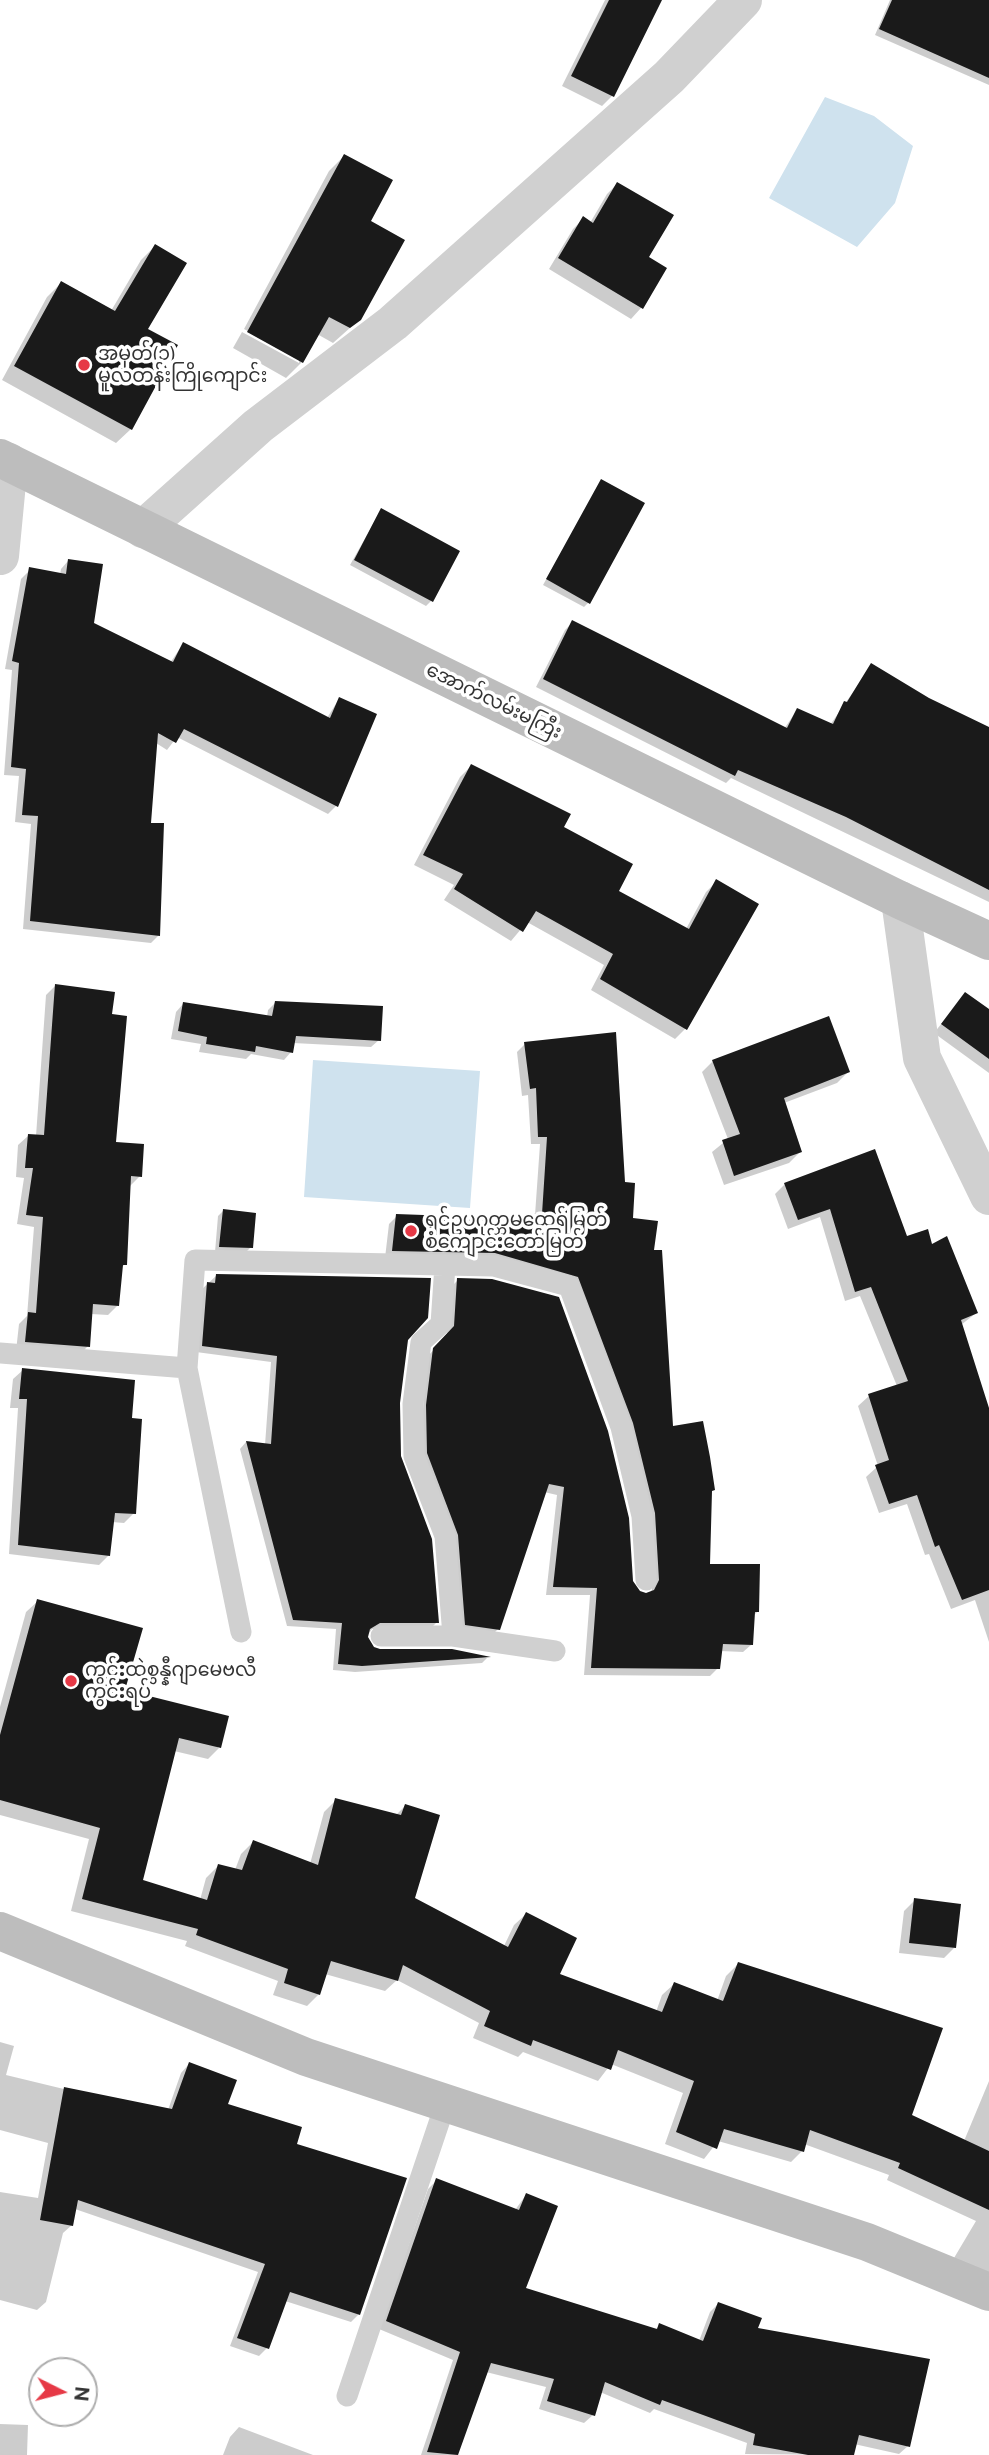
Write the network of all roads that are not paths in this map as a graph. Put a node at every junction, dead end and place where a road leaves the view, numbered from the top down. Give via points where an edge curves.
1 (743, 0) edge
2 (4, 460) edge
3 (142, 529) junction
4 (0, 556) edge
5 (900, 901) junction
6 (989, 941) edge
7 (989, 1196) edge
8 (445, 1265) junction
9 (0, 1353) edge
10 (187, 1368) junction
11 (646, 1580) dead end
12 (240, 1632) dead end
13 (381, 1636) dead end
14 (453, 1636) junction
15 (555, 1651) dead end
16 (0, 1931) edge
17 (446, 2102) junction
18 (989, 2292) edge
19 (347, 2396) dead end

1 - 3 street via 669,77 393,323 258,426
2 - 3 main road, အောက်လမ်းမကြီး
2 - 4 street
3 - 5 main road, အောက်လမ်းမကြီး
5 - 6 main road, အောက်လမ်းမကြီး
5 - 7 street via 922,1058
8 - 10 lane via 195,1259
8 - 11 lane via 494,1266 569,1286 621,1427 642,1516
8 - 14 lane via 440,1324 421,1342 413,1404 414,1456 445,1536
9 - 10 lane
10 - 12 lane
13 - 14 lane
14 - 15 lane
16 - 17 main road via 306,2057
17 - 18 main road via 867,2242
17 - 19 lane

